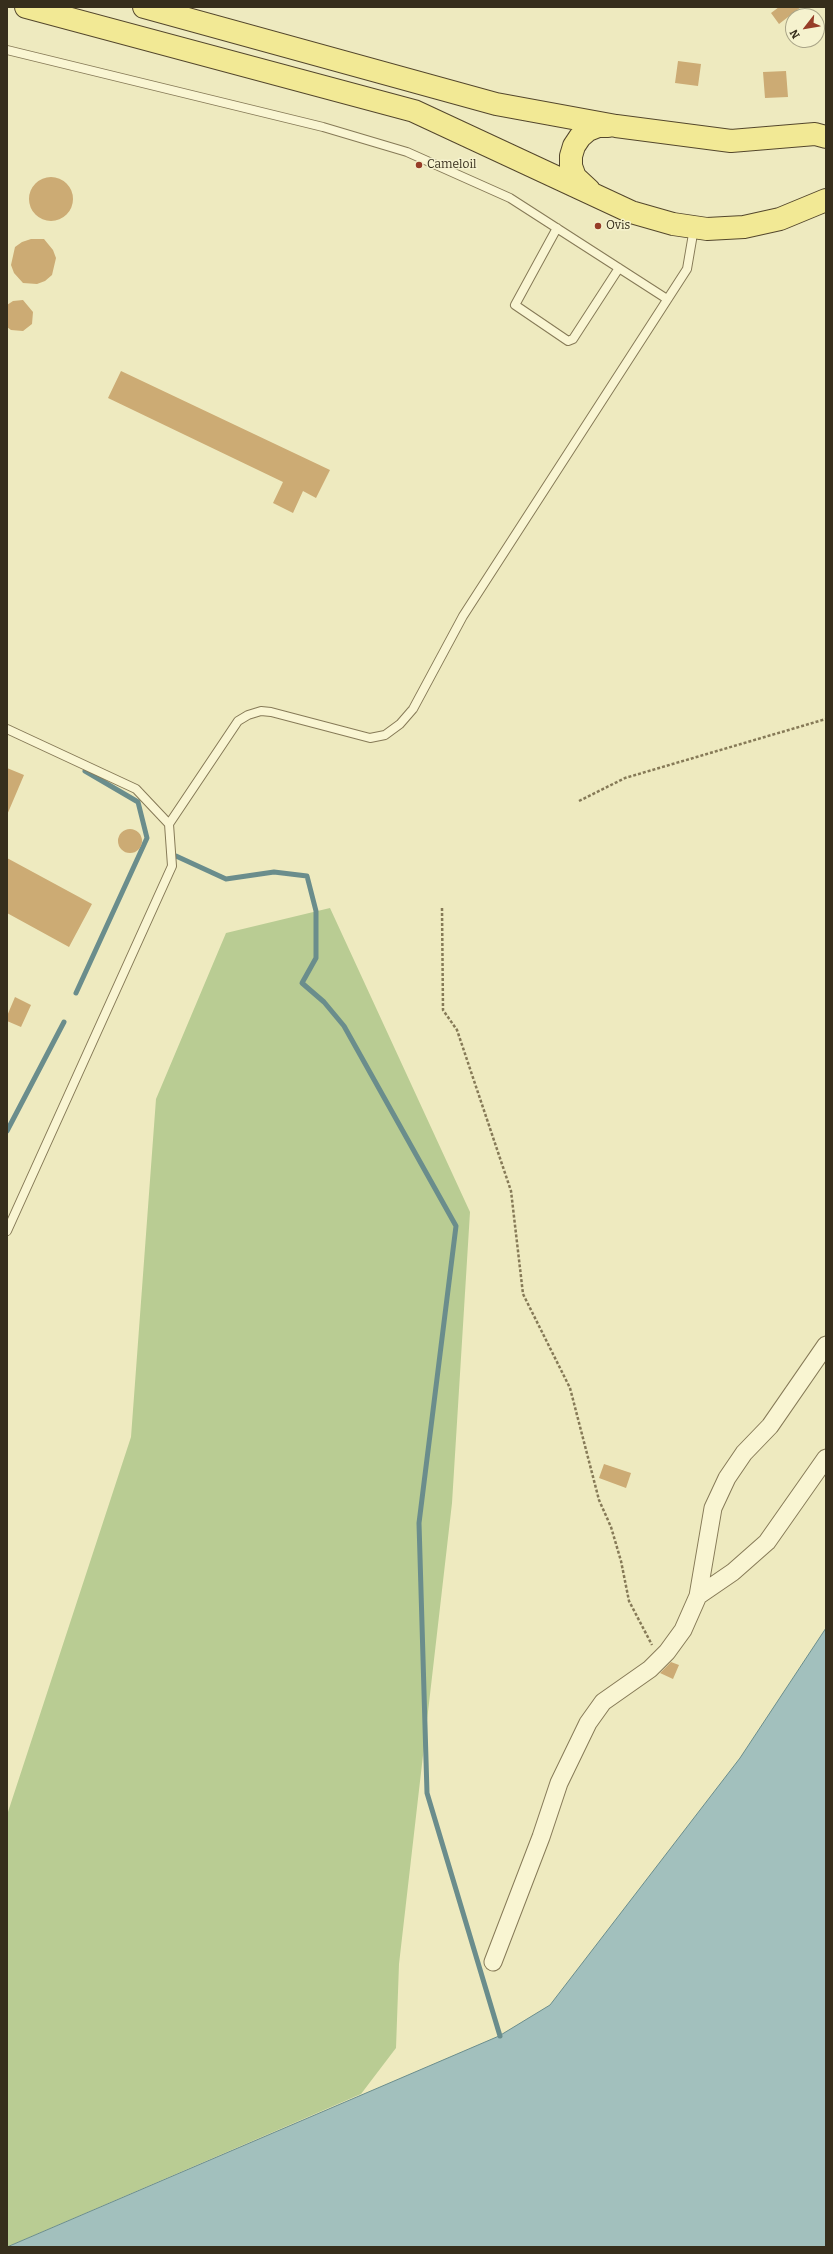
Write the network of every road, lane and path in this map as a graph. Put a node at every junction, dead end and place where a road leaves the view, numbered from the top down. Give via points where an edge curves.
1 (26, 7) edge
2 (144, 7) edge
3 (7, 50) edge
4 (616, 126) junction
5 (823, 133) edge
6 (596, 196) junction
7 (826, 201) edge
8 (694, 227) junction
9 (557, 228) junction
10 (619, 268) junction
11 (667, 299) junction
12 (826, 719) edge
13 (7, 729) edge
14 (579, 800) dead end
15 (169, 824) junction
16 (442, 908) dead end
17 (7, 1231) edge
18 (826, 1345) edge
19 (826, 1458) edge
20 (698, 1596) junction
21 (660, 1659) junction
22 (493, 1962) dead end

1 - 6 main road via 414,111
2 - 4 main road via 496,104
3 - 9 lane via 323,127 407,152 510,198
4 - 5 main road via 731,141
4 - 6 main road via 598,126 588,130 580,136 571,156 575,176
6 - 8 main road via 631,212
7 - 8 main road via 780,219 744,227
8 - 11 lane via 687,269
9 - 10 lane
9 - 10 lane via 515,305 568,341 573,339
10 - 11 lane
11 - 15 lane via 462,616 413,709 400,724 385,735 370,738 272,712 261,711 248,715 238,721
12 - 14 path via 625,778
13 - 15 lane via 136,789
15 - 17 lane via 172,866
16 - 21 path via 443,1010 457,1030 510,1191 523,1294 570,1388 598,1500 611,1527 622,1561 629,1601
18 - 20 street via 770,1426 744,1453 727,1478 713,1508
19 - 20 street via 767,1542 733,1572
20 - 21 street via 683,1630
21 - 22 street via 650,1670 603,1702 588,1723 559,1783

